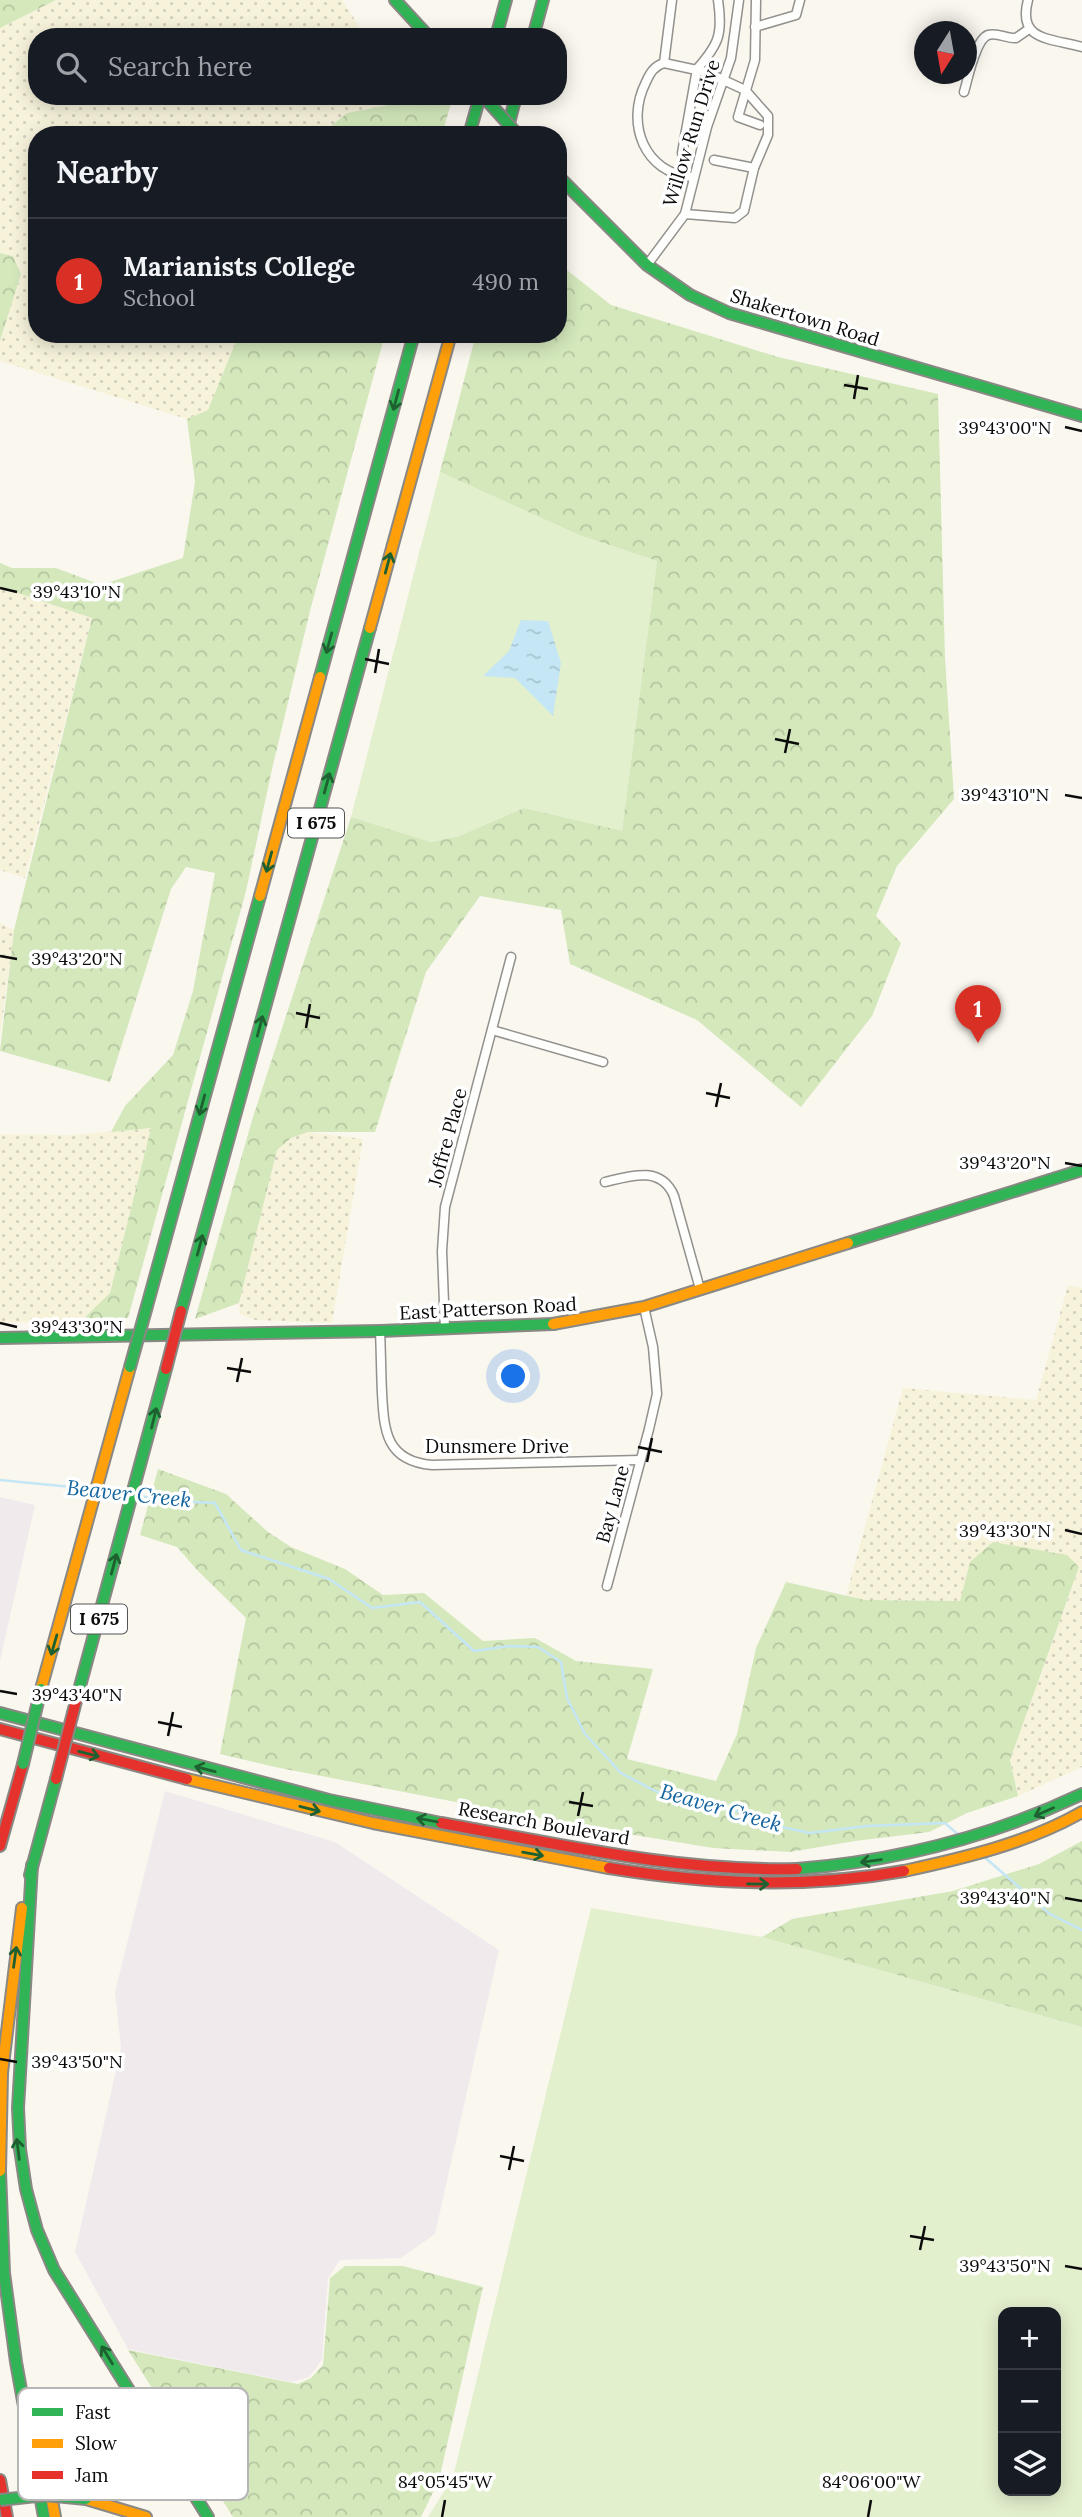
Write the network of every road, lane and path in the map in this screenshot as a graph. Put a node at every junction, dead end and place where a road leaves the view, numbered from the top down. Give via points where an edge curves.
1 (395, 0) edge
2 (506, 0) edge
3 (543, 0) edge
4 (672, 0) edge
5 (718, 0) edge
6 (739, 0) edge
7 (755, 0) edge
8 (800, 0) edge
9 (1028, 0) edge
10 (755, 27) junction
11 (421, 28) edge
12 (498, 28) edge
13 (535, 28) edge
14 (1028, 28) junction
15 (1082, 47) edge
16 (664, 63) junction
17 (697, 69) junction
18 (725, 79) junction
19 (746, 90) junction
20 (964, 92) dead end
21 (479, 105) edge
22 (490, 105) edge
23 (514, 105) edge
24 (760, 125) dead end
25 (472, 126) edge
26 (508, 126) edge
27 (510, 126) edge
28 (682, 153) dead end
29 (714, 160) dead end
30 (754, 168) junction
31 (693, 177) junction
32 (567, 185) edge
33 (685, 214) junction
34 (647, 265) junction
35 (412, 343) edge
36 (449, 343) edge
37 (1082, 416) edge
38 (511, 957) dead end
39 (492, 1030) junction
40 (603, 1062) dead end
41 (1082, 1170) edge
42 (605, 1182) dead end
43 (700, 1289) junction
44 (644, 1307) junction
45 (445, 1329) junction
46 (380, 1331) junction
47 (0, 1338) edge
48 (640, 1461) junction
49 (607, 1586) dead end
50 (0, 1713) edge
51 (0, 1729) edge
52 (1082, 1794) edge
53 (1082, 1812) edge
54 (0, 1846) edge
55 (32, 1866) junction
56 (0, 2172) edge
57 (16, 2362) junction
58 (21, 2388) edge
59 (23, 2388) edge
60 (128, 2388) edge
61 (0, 2480) edge
62 (18, 2498) edge
63 (0, 2500) edge
64 (89, 2500) edge
65 (197, 2500) edge
66 (7, 2517) edge
67 (146, 2517) edge
68 (208, 2517) edge

1 - 11 main road
2 - 12 main road
3 - 13 main road
4 - 16 street
5 - 17 street via 721,22 716,47
6 - 18 street, Willow Run Drive
7 - 10 street
8 - 10 street via 796,15
9 - 14 street via 1024,15
10 - 19 street via 755,60
14 - 15 street
14 - 20 street via 1017,38 988,35 983,39
16 - 17 street
16 - 31 street via 654,68 643,86 637,115 640,141 669,171
17 - 18 street
17 - 28 street
18 - 19 street
18 - 31 street, Willow Run Drive
19 - 24 street via 738,117
19 - 30 street via 768,116 768,135
21 - 25 main road
22 - 27 main road, bridge
23 - 26 main road
29 - 30 street
30 - 33 street via 744,211 735,218
31 - 33 street, Willow Run Drive
32 - 34 main road, Shakertown Road
33 - 34 street, Willow Run Drive
34 - 37 main road, Shakertown Road via 690,295 737,317
35 -> 54 main road, I 675, bridge
55 -> 36 main road, I 675, bridge
38 - 39 street, Joffre Place
39 - 40 street
39 - 45 street, Joffre Place via 445,1207
41 - 43 main road, East Patterson Road
42 - 43 street via 646,1174 668,1185
43 - 44 main road, East Patterson Road
44 - 45 main road, East Patterson Road via 559,1324
44 - 48 street, Bay Lane via 657,1383
45 - 46 main road, East Patterson Road
46 - 47 main road, East Patterson Road
46 - 48 street, Dunsmere Drive via 386,1432 396,1450 413,1462
48 - 49 street, Bay Lane
52 -> 50 main road, Research Boulevard via 1004,1828 873,1861 796,1869 715,1867 396,1814 197,1767
51 -> 53 main road, Research Boulevard via 390,1828 683,1879 815,1883 887,1874 951,1861
56 -> 55 main road, I 675 via 4,2049
60 -> 55 main road via 54,2270 28,2208 21,2174 16,2117
56 - 57 main road, I 675 via 4,2273
57 - 58 main road, I 675
57 - 59 main road
61 - 66 main road
62 - 63 main road, bridge
64 - 67 main road, bridge
68 -> 65 main road

